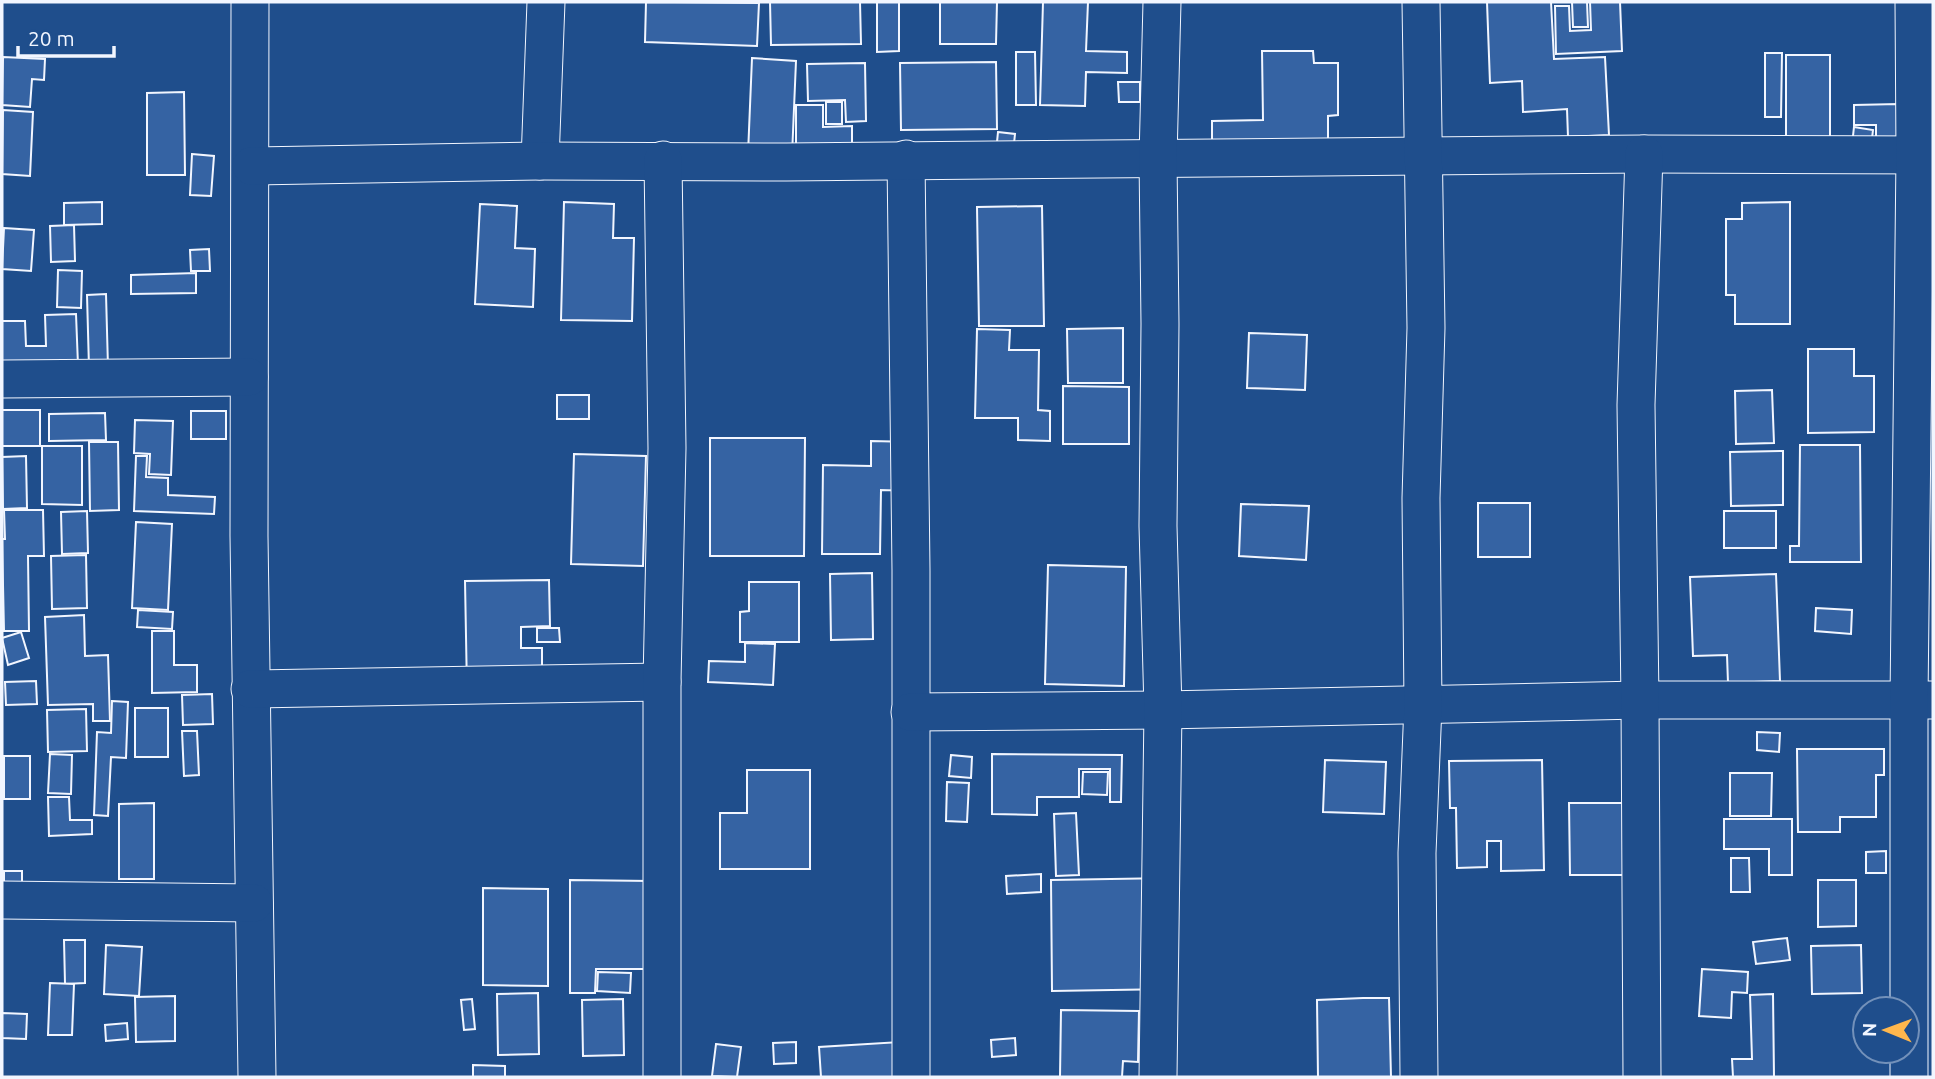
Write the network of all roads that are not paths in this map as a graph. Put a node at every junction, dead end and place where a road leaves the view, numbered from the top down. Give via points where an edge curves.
1 (250, 2) edge
2 (547, 2) edge
3 (1162, 2) edge
4 (1422, 2) edge
5 (1914, 2) edge
6 (1644, 154) junction
7 (1424, 155) junction
8 (1924, 155) edge
9 (1158, 158) junction
10 (906, 159) junction
11 (663, 160) junction
12 (540, 161) junction
13 (251, 166) junction
14 (249, 377) junction
15 (2, 379) edge
16 (662, 682) junction
17 (250, 689) junction
18 (1640, 700) junction
19 (1921, 700) edge
20 (1423, 705) junction
21 (1163, 710) junction
22 (910, 712) junction
23 (2, 900) edge
24 (254, 903) junction
25 (257, 1077) edge
26 (662, 1077) edge
27 (911, 1077) edge
28 (1158, 1077) edge
29 (1419, 1077) edge
30 (1642, 1077) edge
31 (1909, 1077) edge

1 - 13 street
2 - 12 street
3 - 9 street
4 - 7 street
5 - 8 street
6 - 7 street
6 - 8 street
6 - 18 street via 1636,405
7 - 9 street
7 - 20 street
8 - 19 street
9 - 10 street
9 - 21 street
10 - 11 street
10 - 22 street
11 - 12 street
11 - 16 street via 667,448
12 - 13 street
13 - 14 street
14 - 15 street
14 - 17 street
16 - 17 street
16 - 26 street
17 - 24 street
18 - 19 street
18 - 20 street
18 - 30 street
19 - 31 street
20 - 21 street
20 - 29 street via 1417,853
21 - 22 street
21 - 28 street
22 - 27 street
23 - 24 street
24 - 25 street

